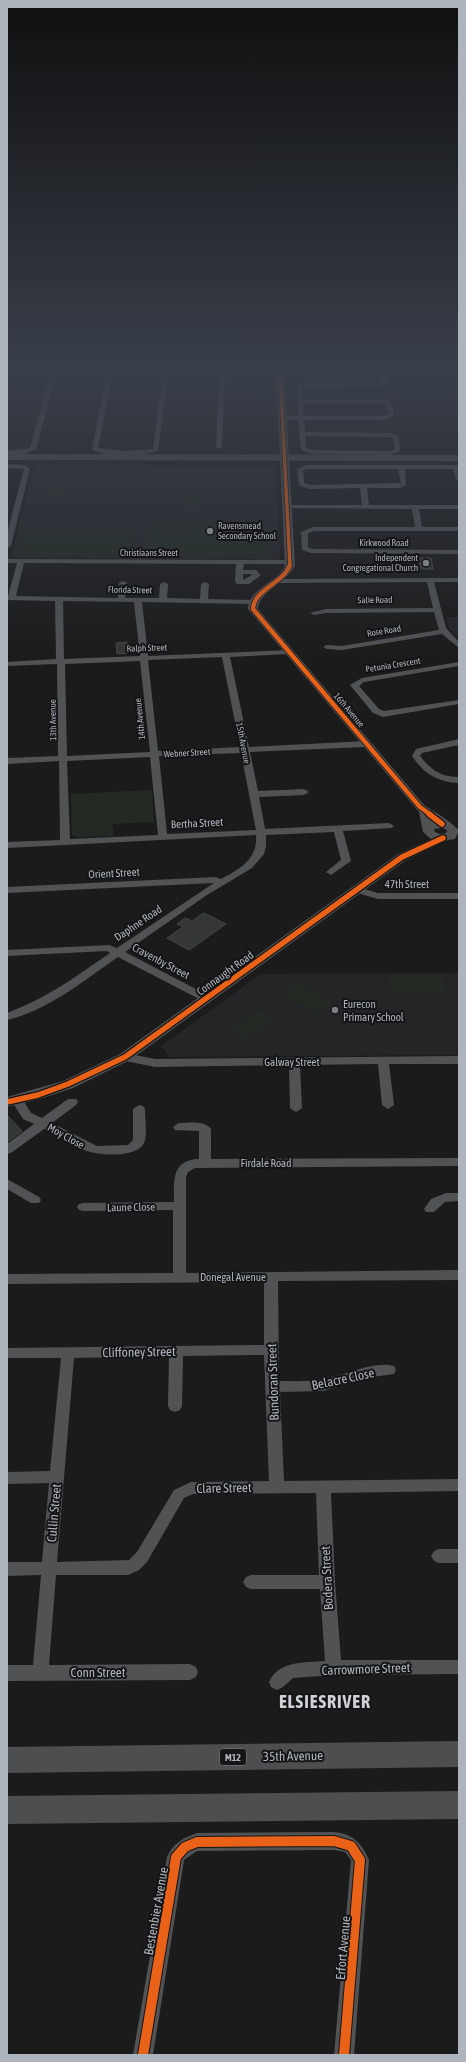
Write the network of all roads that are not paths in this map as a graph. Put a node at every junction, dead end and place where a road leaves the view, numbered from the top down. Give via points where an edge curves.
1 (25, 467) edge
2 (284, 467) edge
3 (379, 467) edge
4 (401, 467) edge
5 (458, 467) edge
6 (459, 479) edge
7 (363, 487) junction
8 (287, 507) junction
9 (366, 507) junction
10 (415, 507) junction
11 (459, 508) edge
12 (419, 529) junction
13 (458, 531) edge
14 (9, 533) edge
15 (7, 546) edge
16 (459, 552) edge
17 (7, 561) edge
18 (21, 562) junction
19 (240, 562) junction
20 (290, 562) junction
21 (240, 572) dead end
22 (459, 580) edge
23 (280, 581) junction
24 (430, 581) junction
25 (123, 583) dead end
26 (164, 584) dead end
27 (205, 584) dead end
28 (10, 598) edge
29 (59, 599) junction
30 (121, 600) junction
31 (138, 600) junction
32 (162, 600) junction
33 (204, 601) junction
34 (253, 602) junction
35 (437, 610) junction
36 (314, 613) dead end
37 (444, 631) junction
38 (459, 646) edge
39 (327, 647) dead end
40 (288, 652) junction
41 (226, 655) junction
42 (143, 658) junction
43 (62, 661) junction
44 (7, 664) edge
45 (459, 664) edge
46 (459, 702) edge
47 (459, 742) edge
48 (366, 744) junction
49 (244, 750) junction
50 (154, 754) junction
51 (63, 758) junction
52 (7, 761) edge
53 (459, 780) edge
54 (304, 792) dead end
55 (254, 794) junction
56 (424, 810) junction
57 (389, 826) dead end
58 (338, 828) junction
59 (428, 830) junction
60 (451, 830) edge
61 (260, 832) junction
62 (163, 837) junction
63 (65, 842) junction
64 (7, 844) edge
65 (402, 857) junction
66 (331, 872) dead end
67 (221, 883) junction
68 (7, 890) edge
69 (357, 890) junction
70 (459, 896) edge
71 (117, 952) junction
72 (7, 953) edge
73 (206, 999) junction
74 (7, 1017) edge
75 (125, 1057) junction
76 (459, 1060) edge
77 (383, 1061) junction
78 (294, 1062) junction
79 (12, 1101) edge
80 (72, 1102) dead end
81 (388, 1105) dead end
82 (296, 1108) dead end
83 (139, 1109) dead end
84 (44, 1123) junction
85 (179, 1127) dead end
86 (7, 1150) edge
87 (459, 1162) edge
88 (205, 1163) junction
89 (7, 1183) edge
90 (459, 1197) edge
91 (35, 1200) dead end
92 (179, 1206) junction
93 (84, 1207) dead end
94 (430, 1209) dead end
95 (459, 1275) edge
96 (179, 1277) junction
97 (271, 1277) junction
98 (7, 1279) edge
99 (271, 1350) junction
100 (176, 1352) junction
101 (7, 1353) edge
102 (68, 1353) junction
103 (389, 1370) dead end
104 (273, 1387) junction
105 (175, 1406) dead end
106 (58, 1477) junction
107 (7, 1478) edge
108 (459, 1486) edge
109 (277, 1487) junction
110 (323, 1487) junction
111 (439, 1556) dead end
112 (459, 1556) edge
113 (7, 1569) edge
114 (49, 1569) junction
115 (251, 1582) dead end
116 (327, 1582) junction
117 (459, 1667) edge
118 (334, 1668) junction
119 (190, 1672) dead end
120 (7, 1673) edge
121 (40, 1673) junction
122 (277, 1682) dead end
123 (459, 1754) edge
124 (7, 1760) edge
125 (459, 1805) edge
126 (7, 1810) edge
127 (352, 1846) joint
128 (143, 2055) edge
129 (344, 2055) edge

1 - 14 street via 28,469
2 - 8 street
3 - 7 street via 300,470 301,484 304,486
4 - 7 street via 404,484 402,486
5 - 6 street
7 - 9 street
8 - 9 street
8 - 20 street
9 - 10 street
10 - 11 street
10 - 12 street
12 - 13 street
12 - 16 street, Kirkwood Road via 308,530 304,532 305,548
14 - 15 street
17 - 18 street, Christiaans Street
18 - 19 street, Christiaans Street
18 - 28 street
19 - 20 street, Christiaans Street
19 - 21 street
20 - 23 street via 288,572
22 - 24 street
23 - 24 street
23 - 34 street via 258,595
24 - 35 street
25 - 30 street
26 - 32 street
27 - 33 street
28 - 29 street, Florida Street
29 - 30 street, Florida Street
29 - 43 street, 13th Avenue
30 - 31 street, Florida Street
31 - 32 street, Florida Street
31 - 42 street, 14th Avenue
32 - 33 street, Florida Street
33 - 34 street, Florida Street
34 - 40 street, 16th Avenue via 254,612
35 - 36 street, Salie Road
35 - 37 street
37 - 38 street
37 - 39 street, Rose Road via 342,648
40 - 41 street, Ralph Street
40 - 48 street, 16th Avenue
41 - 42 street, Ralph Street
41 - 49 street, 15th Avenue
42 - 43 street, Ralph Street
42 - 50 street, 14th Avenue
43 - 44 street, Ralph Street
43 - 51 street, 13th Avenue
45 - 46 street, Petunia Crescent via 362,680 354,685 376,711 383,714
47 - 53 street via 425,748 416,756 434,776 444,780
48 - 49 street, Webner Street
48 - 56 street, 16th Avenue
49 - 50 street, Webner Street
49 - 55 street, 15th Avenue
50 - 51 street, Webner Street
50 - 62 street, 14th Avenue
51 - 52 street, Webner Street
51 - 63 street, 13th Avenue
54 - 55 street
55 - 61 street, 15th Avenue
56 - 59 street, 16th Avenue
56 - 60 street, 16th Avenue
57 - 58 street, Bertha Street
58 - 61 street, Bertha Street
58 - 66 street via 346,861
59 - 60 street via 433,836
59 - 65 street, Connaught Road
60 - 65 street, Connaught Road
61 - 62 street, Bertha Street
61 - 67 street, Daphne Road via 260,853 254,862
62 - 63 street, Bertha Street
63 - 64 street, Bertha Street
65 - 69 street, Connaught Road
67 - 68 street, Orient Street via 215,880
67 - 71 street, Daphne Road
69 - 70 street, 47th Street via 378,896
69 - 73 street, Connaught Road
71 - 72 street, Cravenby Street via 109,948
71 - 73 street, Cravenby Street
71 - 74 street, Daphne Road via 56,995
73 - 75 street, Connaught Road
75 - 78 street, Galway Street via 156,1063
75 - 79 street, Connaught Road via 76,1082
76 - 77 street, Galway Street
77 - 78 street, Galway Street
77 - 81 street
78 - 82 street
79 - 84 street, Moy Close via 27,1116
80 - 84 street
83 - 84 street, Moy Close via 138,1144 130,1149 91,1149
84 - 86 street
85 - 88 street via 205,1129
87 - 88 street, Firdale Road
88 - 92 street, Firdale Road via 192,1164 182,1170
89 - 91 street
90 - 94 street via 436,1200
92 - 93 street, Laune Close
92 - 96 street, Firdale Road
95 - 97 street, Donegal Avenue
96 - 97 street, Donegal Avenue
96 - 98 street, Donegal Avenue
97 - 99 street, Bundoran Street
99 - 100 street, Cliffoney Street
99 - 104 street, Bundoran Street
100 - 102 street, Cliffoney Street
100 - 105 street
101 - 102 street, Cliffoney Street
102 - 106 street, Cullin Street
103 - 104 street, Belacre Close via 364,1373 323,1385
104 - 109 street, Bundoran Street
106 - 107 street
106 - 114 street, Cullin Street
108 - 110 street, Clare Street
109 - 110 street, Clare Street
109 - 114 street, Clare Street via 184,1490 142,1557 134,1565 121,1569
110 - 116 street, Bodera Street
111 - 112 street
113 - 114 street, Clare Street
114 - 121 street, Cullin Street
115 - 116 street
116 - 118 street, Bodera Street
117 - 118 street, Carrowmore Street
118 - 122 street, Carrowmore Street via 291,1671 282,1675
119 - 121 street, Conn Street
120 - 121 street, Conn Street
123 - 124 main road, 35th Avenue / M12
125 - 126 main road
127 - 128 street, Bestenbier Avenue via 334,1841 197,1842 180,1851 176,1857
127 - 129 street, Erfort Avenue via 358,1853 361,1871

